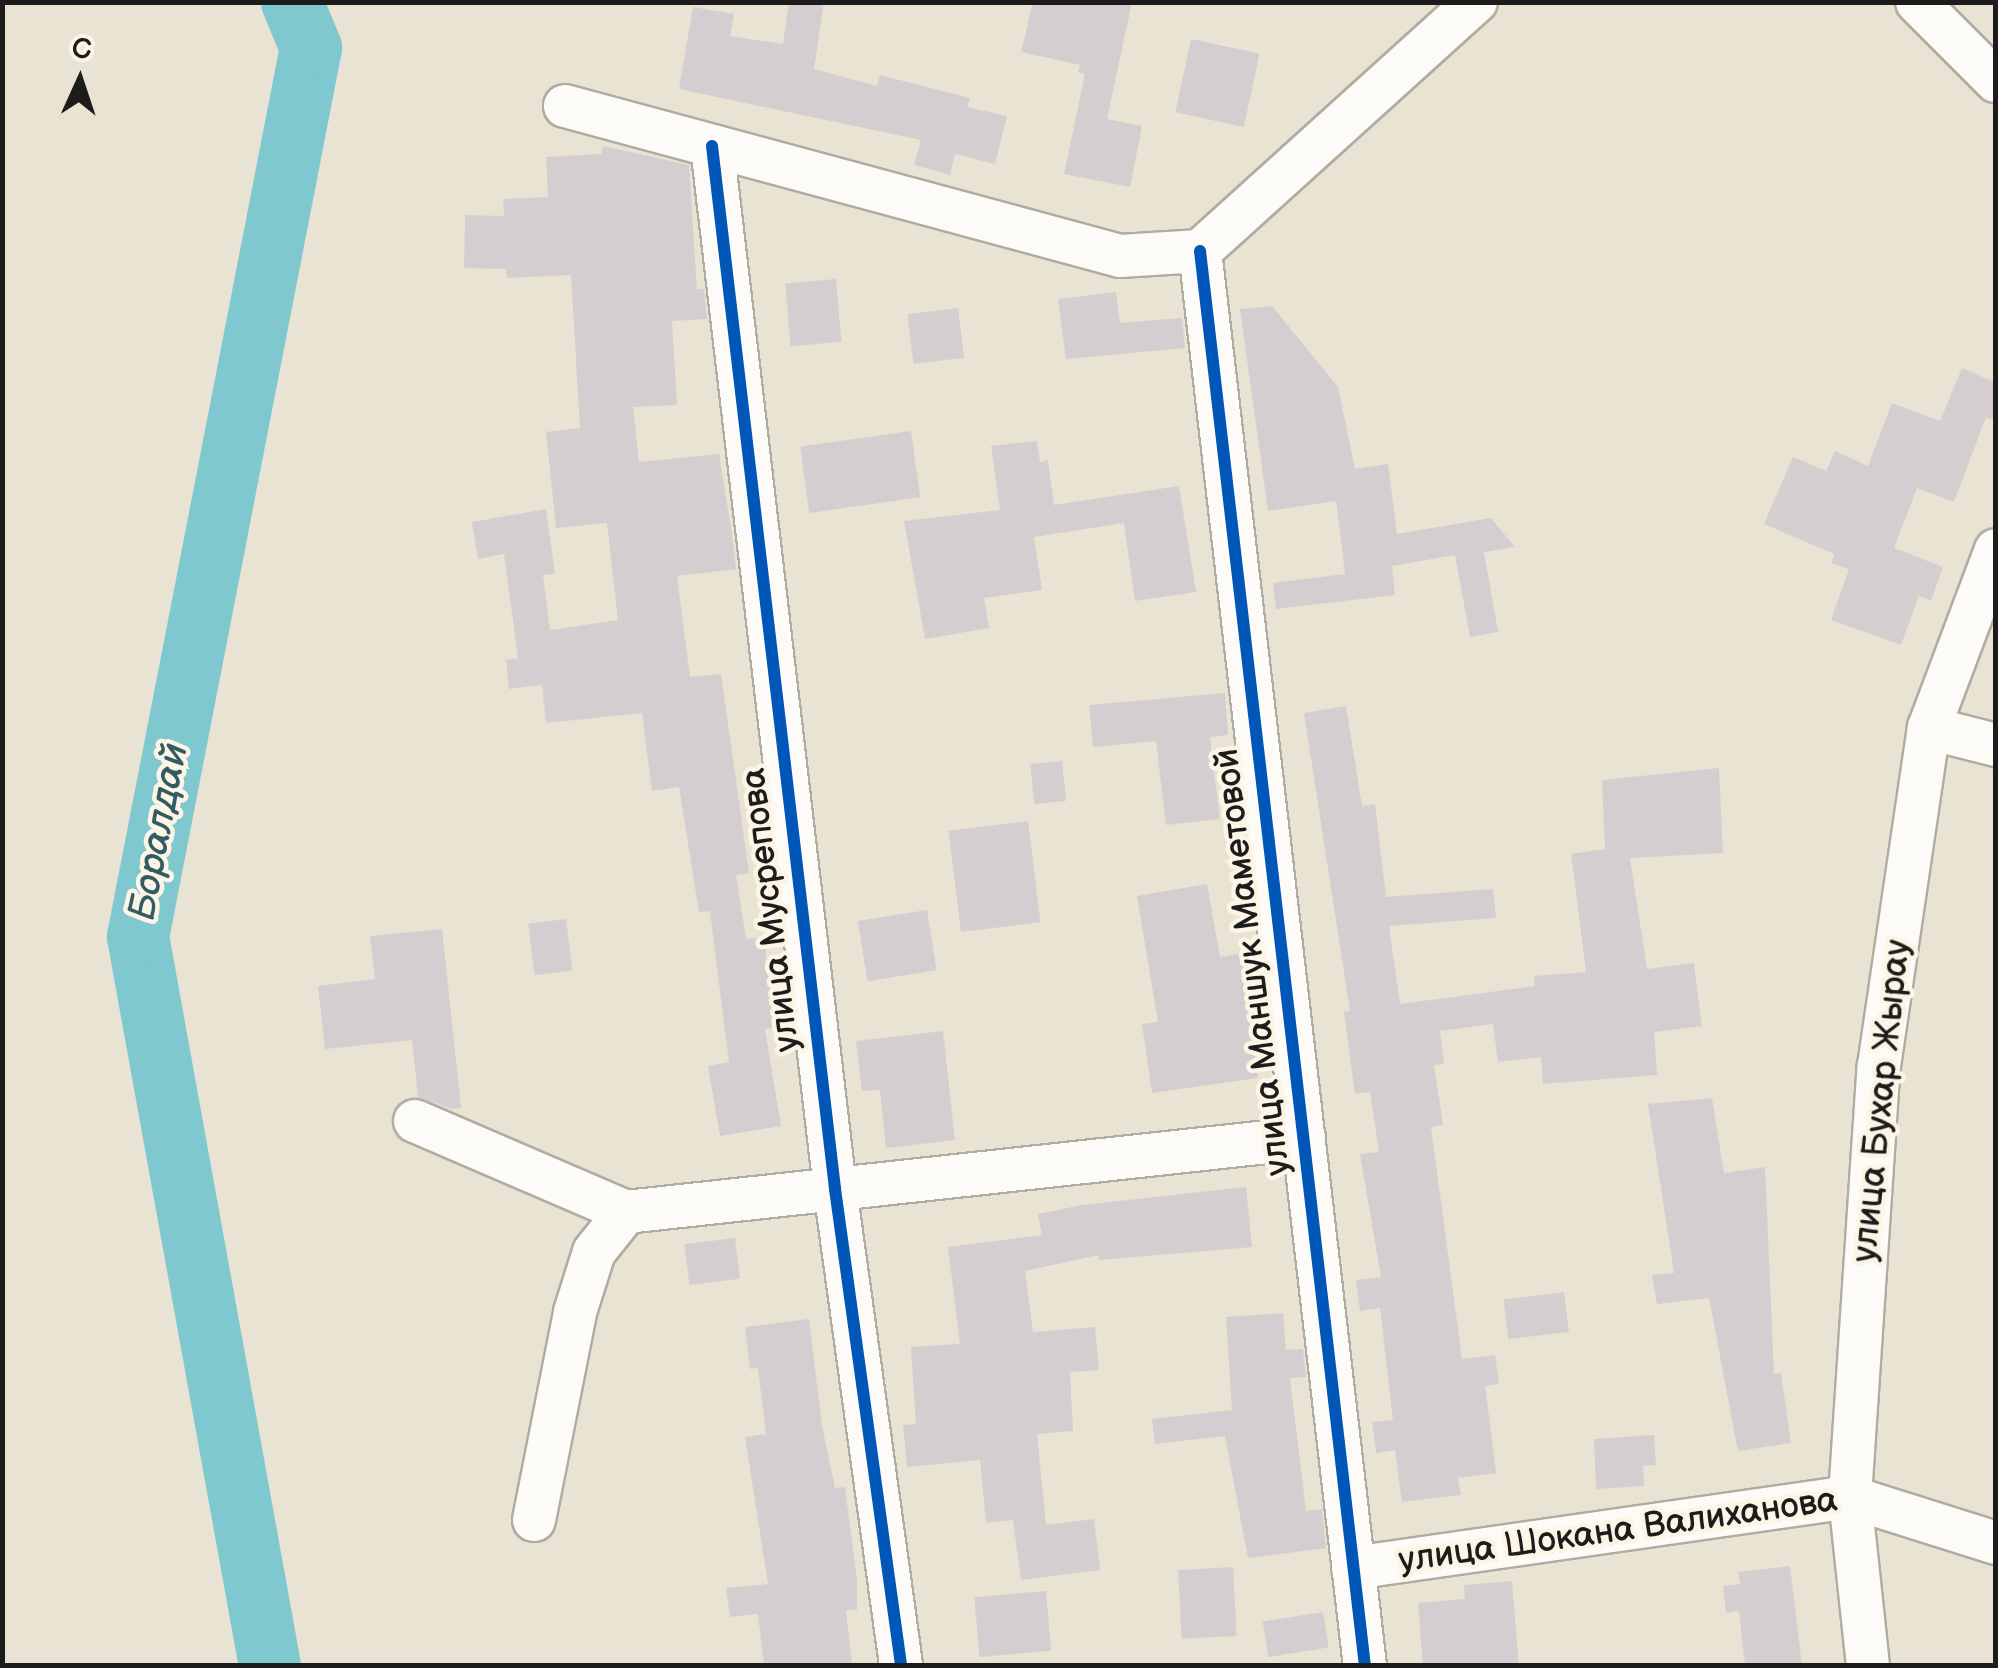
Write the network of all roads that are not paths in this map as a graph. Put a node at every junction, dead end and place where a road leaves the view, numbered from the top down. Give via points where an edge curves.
1 (1476, 2) edge
2 (1917, 2) edge
3 (1996, 82) edge
4 (565, 106) dead end
5 (712, 146) junction
6 (1200, 251) junction
7 (1996, 550) edge
8 (1929, 728) junction
9 (1996, 745) edge
10 (415, 1121) dead end
11 (1304, 1138) junction
12 (835, 1189) junction
13 (626, 1212) junction
14 (1850, 1497) junction
15 (534, 1520) dead end
16 (1996, 1543) edge
17 (1353, 1568) junction
18 (901, 1666) edge
19 (1364, 1666) edge
20 (1868, 1666) edge

1 - 6 street
2 - 3 street
4 - 5 street
5 - 6 street via 1120,256
5 - 12 street, улица Мусрепова
6 - 11 street, улица Маншук Маметовой
7 - 8 street, улица Бухар Жырау
8 - 9 street
8 - 14 street, улица Бухар Жырау via 1879,1066
10 - 13 street
11 - 12 street
11 - 17 street, улица Маншук Маметовой
12 - 13 street
12 - 18 street, улица Мусрепова
13 - 15 street via 594,1252 574,1312
14 - 16 street, улица Шокана Валиханова
14 - 17 street, улица Шокана Валиханова
14 - 20 street, улица Бухар Жырау
17 - 19 street, улица Маншук Маметовой

